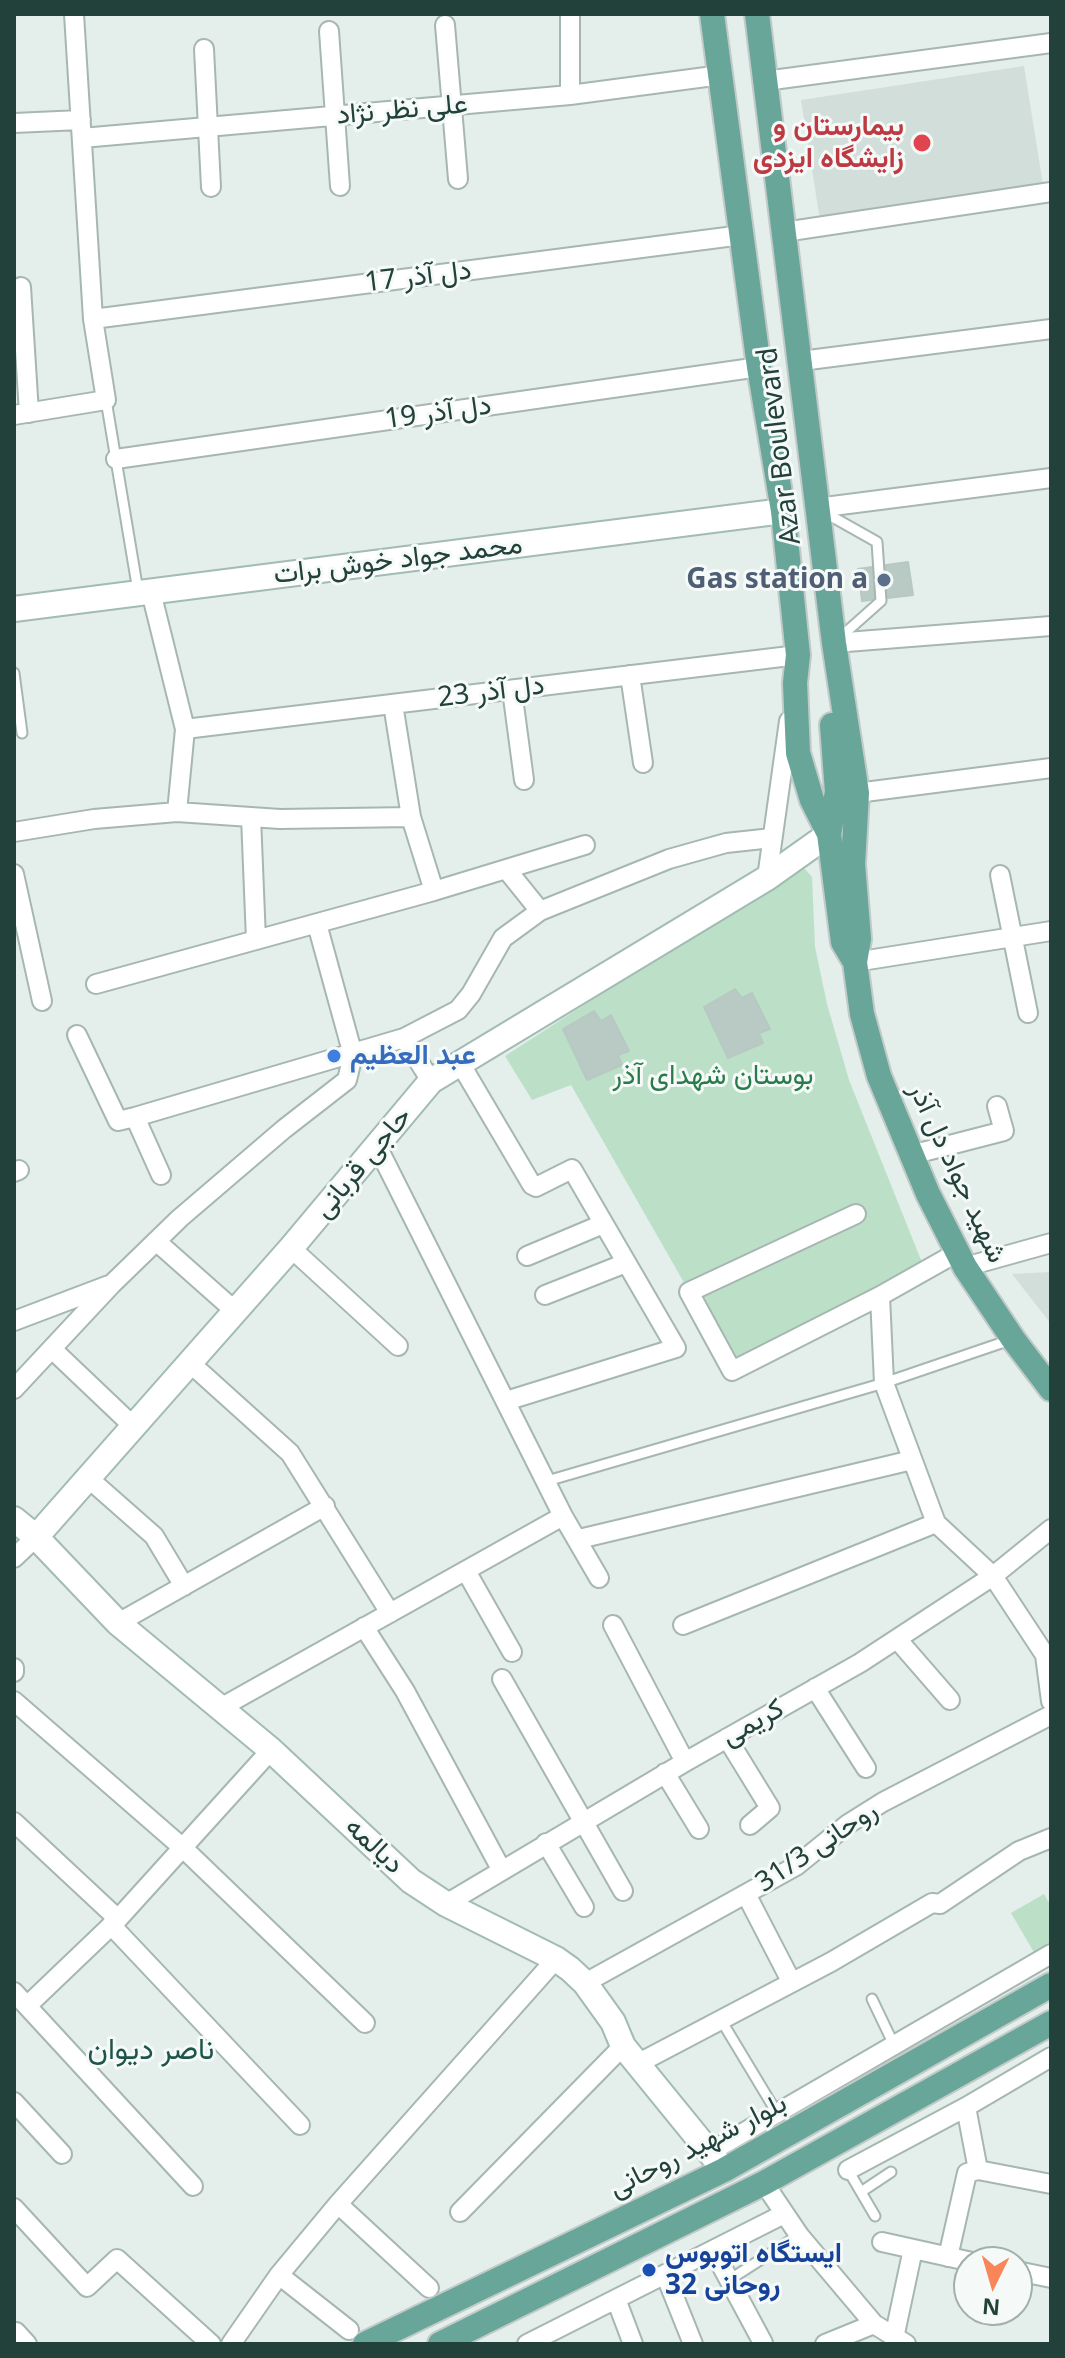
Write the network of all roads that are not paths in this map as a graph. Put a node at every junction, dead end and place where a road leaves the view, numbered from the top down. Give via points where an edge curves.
1 (74, 14) edge
2 (570, 14) edge
3 (712, 14) edge
4 (757, 14) edge
5 (445, 25) dead end
6 (329, 31) dead end
7 (1051, 43) edge
8 (204, 49) dead end
9 (721, 75) junction
10 (765, 81) junction
11 (570, 95) junction
12 (452, 106) junction
13 (335, 116) junction
14 (14, 123) edge
15 (207, 127) junction
16 (81, 129) junction
17 (458, 179) dead end
18 (340, 186) dead end
19 (211, 187) dead end
20 (1051, 192) edge
21 (784, 232) junction
22 (742, 235) junction
23 (21, 287) dead end
24 (93, 319) junction
25 (1051, 329) edge
26 (801, 361) junction
27 (759, 367) junction
28 (106, 400) junction
29 (22, 414) edge
30 (116, 459) junction
31 (1051, 478) edge
32 (817, 508) junction
33 (783, 511) junction
34 (145, 593) junction
35 (14, 609) edge
36 (1051, 626) edge
37 (834, 643) junction
38 (798, 655) junction
39 (14, 673) edge
40 (630, 675) junction
41 (795, 683) junction
42 (512, 690) junction
43 (393, 704) junction
44 (185, 729) junction
45 (22, 733) dead end
46 (834, 748) junction
47 (798, 753) junction
48 (643, 763) dead end
49 (1051, 768) edge
50 (524, 780) dead end
51 (857, 793) junction
52 (177, 812) junction
53 (251, 817) junction
54 (411, 817) junction
55 (14, 832) edge
56 (829, 834) junction
57 (772, 838) junction
58 (585, 845) dead end
59 (507, 870) junction
60 (14, 874) edge
61 (1000, 875) dead end
62 (767, 878) junction
63 (434, 891) junction
64 (540, 911) junction
65 (317, 924) junction
66 (1051, 931) edge
67 (1012, 938) junction
68 (256, 940) junction
69 (855, 962) junction
70 (96, 984) dead end
71 (42, 1001) dead end
72 (1028, 1013) dead end
73 (77, 1035) dead end
74 (404, 1038) junction
75 (353, 1055) junction
76 (460, 1063) junction
77 (431, 1081) junction
78 (997, 1106) dead end
79 (126, 1119) junction
80 (377, 1146) junction
81 (911, 1155) junction
82 (161, 1175) dead end
83 (856, 1214) dead end
84 (603, 1224) junction
85 (156, 1241) junction
86 (1051, 1243) edge
87 (291, 1248) junction
88 (527, 1256) dead end
89 (962, 1260) junction
90 (626, 1263) junction
91 (112, 1284) junction
92 (545, 1295) dead end
93 (880, 1296) junction
94 (235, 1311) junction
95 (14, 1321) edge
96 (1013, 1339) junction
97 (398, 1346) dead end
98 (52, 1349) junction
99 (189, 1362) junction
100 (884, 1383) junction
101 (14, 1389) edge
102 (1051, 1389) edge
103 (506, 1401) junction
104 (133, 1426) junction
105 (912, 1460) junction
106 (87, 1477) junction
107 (547, 1481) junction
108 (325, 1506) junction
109 (563, 1516) junction
110 (14, 1519) edge
111 (936, 1523) junction
112 (1051, 1529) edge
113 (36, 1537) junction
114 (579, 1539) junction
115 (14, 1558) edge
116 (466, 1571) junction
117 (993, 1576) junction
118 (599, 1578) dead end
119 (184, 1586) junction
120 (390, 1613) junction
121 (118, 1623) junction
122 (613, 1625) dead end
123 (683, 1625) dead end
124 (364, 1627) junction
125 (897, 1639) junction
126 (512, 1652) dead end
127 (502, 1679) dead end
128 (815, 1688) junction
129 (950, 1700) dead end
130 (14, 1701) edge
131 (1051, 1701) edge
132 (222, 1707) junction
133 (1051, 1715) edge
134 (727, 1738) junction
135 (271, 1750) junction
136 (685, 1762) junction
137 (866, 1768) dead end
138 (665, 1773) junction
139 (14, 1822) edge
140 (582, 1823) junction
141 (750, 1825) dead end
142 (699, 1829) dead end
143 (1051, 1838) edge
144 (546, 1843) junction
145 (183, 1848) junction
146 (501, 1869) junction
147 (623, 1891) dead end
148 (746, 1894) junction
149 (446, 1904) junction
150 (584, 1907) dead end
151 (114, 1922) junction
152 (1051, 1954) edge
153 (556, 1959) junction
154 (791, 1981) junction
155 (585, 1983) junction
156 (1051, 1985) edge
157 (20, 1999) edge
158 (872, 1999) dead end
159 (721, 2020) junction
160 (365, 2023) dead end
161 (1051, 2023) edge
162 (894, 2045) junction
163 (630, 2055) junction
164 (1051, 2057) edge
165 (14, 2102) edge
166 (966, 2107) junction
167 (777, 2113) junction
168 (300, 2125) dead end
169 (62, 2154) dead end
170 (717, 2161) junction
171 (848, 2170) joint
172 (978, 2170) junction
173 (891, 2172) dead end
174 (764, 2183) junction
175 (1051, 2184) edge
176 (193, 2186) dead end
177 (861, 2192) junction
178 (338, 2204) junction
179 (14, 2208) edge
180 (460, 2212) dead end
181 (784, 2214) junction
182 (875, 2216) dead end
183 (799, 2235) junction
184 (882, 2242) dead end
185 (913, 2249) junction
186 (713, 2250) junction
187 (948, 2257) junction
188 (953, 2258) edge
189 (665, 2274) junction
190 (279, 2275) junction
191 (729, 2280) junction
192 (429, 2288) dead end
193 (616, 2299) junction
194 (874, 2324) junction
195 (357, 2337) edge
196 (900, 2341) edge
197 (763, 2343) edge
198 (211, 2344) edge
199 (231, 2344) edge
200 (440, 2344) edge
201 (527, 2344) edge
202 (633, 2344) edge
203 (693, 2344) edge
204 (825, 2344) edge

1 - 16 street
2 - 11 street
3 - 9 main road, Azar Boulevard
4 - 10 main road, Azar Boulevard
5 - 12 street
6 - 13 street
7 - 10 street
8 - 15 street
9 - 11 street, علی نظر نژاد
9 - 22 main road, Azar Boulevard
10 - 21 main road, Azar Boulevard
11 - 12 street, علی نظر نژاد
12 - 13 street, علی نظر نژاد
12 - 17 street
13 - 15 street, علی نظر نژاد
13 - 18 street
14 - 16 street, علی نظر نژاد
15 - 16 street, علی نظر نژاد
15 - 19 street
16 - 24 street
20 - 21 street
21 - 26 main road, Azar Boulevard
22 - 24 street, دل آذر 17
22 - 27 main road, Azar Boulevard
23 - 29 street
24 - 28 street
25 - 26 street
26 - 32 main road, Azar Boulevard
27 - 30 street, دل آذر 19
27 - 33 main road, Azar Boulevard
28 - 29 street
28 - 30 lane
30 - 34 lane
31 - 32 street
32 - 37 main road, Azar Boulevard
32 - 37 lane via 877,542 881,601
33 - 34 main road, محمد جواد خوش برات
33 - 38 main road, Azar Boulevard
34 - 35 main road, محمد جواد خوش برات
34 - 44 street
36 - 37 street
37 - 46 main road
37 - 51 main road, Azar Boulevard
38 - 40 street, دل آذر 23
38 - 41 main road, Azar Boulevard
39 - 45 lane
40 - 42 street, دل آذر 23
40 - 48 street
41 - 47 main road, Azar Boulevard
41 - 57 street
42 - 43 street, دل آذر 23
42 - 50 street
43 - 44 street, دل آذر 23
43 - 54 street
44 - 52 street
46 - 47 main road via 823,765 804,762
46 - 56 main road via 837,792
47 - 56 main road, Azar Boulevard
49 - 51 street
51 - 69 main road, Azar Boulevard
52 - 53 street
52 - 55 street
53 - 54 street
53 - 68 street
54 - 63 street
56 - 62 main road, حاجی قربانی
56 - 69 main road, Azar Boulevard via 843,942
57 - 62 street
57 - 64 street via 726,843 669,859
58 - 59 street
59 - 63 street
59 - 64 street
60 - 71 street
61 - 67 street
62 - 76 main road, حاجی قربانی
63 - 65 street
64 - 74 street via 503,938 458,1010
65 - 68 street
65 - 75 street
66 - 67 street
67 - 69 street
67 - 72 street
68 - 70 street
69 - 81 main road, شهید جواد دل آذر via 879,1076
73 - 79 street
74 - 75 street
74 - 77 street
75 - 79 street
75 - 85 street via 347,1080
76 - 77 main road, حاجی قربانی
76 - 84 street via 532,1185 572,1169
77 - 80 main road, حاجی قربانی
78 - 81 street via 1004,1131
79 - 82 street
80 - 87 main road, حاجی قربانی
80 - 103 street
81 - 89 main road, شهید جواد دل آذر
83 - 93 street via 689,1292 732,1371
84 - 88 street
84 - 90 street
85 - 91 street
85 - 94 street
86 - 89 street
87 - 94 main road, حاجی قربانی
87 - 97 street
89 - 93 street
89 - 96 main road, شهید جواد دل آذر
90 - 92 street
90 - 103 street via 675,1345 673,1350
91 - 95 street
91 - 98 street
93 - 100 street
94 - 99 main road, حاجی قربانی
96 - 100 lane
96 - 102 main road, شهید جواد دل آذر
98 - 101 street
98 - 104 street
99 - 104 main road, حاجی قربانی
99 - 108 street via 290,1453
100 - 105 street
100 - 107 lane
103 - 107 street
104 - 106 main road, حاجی قربانی
105 - 111 street
105 - 114 street
106 - 113 main road, حاجی قربانی
106 - 119 street via 154,1536
107 - 109 street
108 - 119 street
108 - 120 street
109 - 114 street
109 - 116 street
110 - 113 main road, دیالمه
111 - 117 street
111 - 123 street
112 - 117 street, کریمی
113 - 115 street, حاجی قربانی
113 - 121 main road, دیالمه
114 - 118 street
116 - 120 street
116 - 126 street
117 - 125 street, کریمی
117 - 131 street via 1045,1655
119 - 121 street
120 - 124 street
121 - 132 main road, دیالمه
122 - 136 street
124 - 132 street
124 - 146 street via 405,1691
125 - 128 street, کریمی
125 - 129 street
127 - 140 street
128 - 134 street, کریمی
128 - 137 street
130 - 145 street
132 - 135 main road, دیالمه
133 - 148 street, روحانی 31/3 via 883,1802 796,1866
134 - 136 street, کریمی
134 - 141 street via 770,1808
135 - 145 street
135 - 149 main road, دیالمه via 411,1881
136 - 138 street, کریمی
138 - 140 street, کریمی
138 - 142 street
139 - 151 street
140 - 144 street, کریمی
140 - 147 street
143 - 154 street via 1019,1851 940,1904 932,1903
144 - 146 street, کریمی
144 - 150 street
145 - 151 street
145 - 160 street
146 - 149 street, کریمی
148 - 154 street
148 - 155 street, روحانی 31/3
149 - 153 main road, دیالمه
151 - 157 street
151 - 168 street
152 - 162 street
153 - 155 main road, دیالمه
153 - 178 street
154 - 159 street
155 - 163 main road, دیالمه
156 - 170 main road, بلوار شهید روحانی
157 - 176 street
158 - 162 lane
159 - 163 street
159 - 167 lane
161 - 174 main road
162 - 167 street
163 - 170 main road, دیالمه
163 - 180 street
164 - 166 street
165 - 169 street
166 - 171 street
166 - 172 street
167 - 170 street
170 - 195 main road, بلوار شهید روحانی
171 - 177 lane
172 - 175 street
172 - 187 street via 967,2173
173 - 177 lane
174 - 181 street
174 - 200 main road
177 - 182 lane
178 - 190 street
178 - 192 street
179 - 198 street via 87,2287 117,2259
181 - 183 street
181 - 186 street
183 - 191 lane
183 - 194 street
184 - 185 street
185 - 187 street
185 - 196 street
186 - 189 street
186 - 191 street
187 - 188 street
189 - 193 street
189 - 203 street
190 - 195 street
190 - 199 street
191 - 197 street
193 - 201 street
193 - 202 street
194 - 196 street
194 - 204 street

